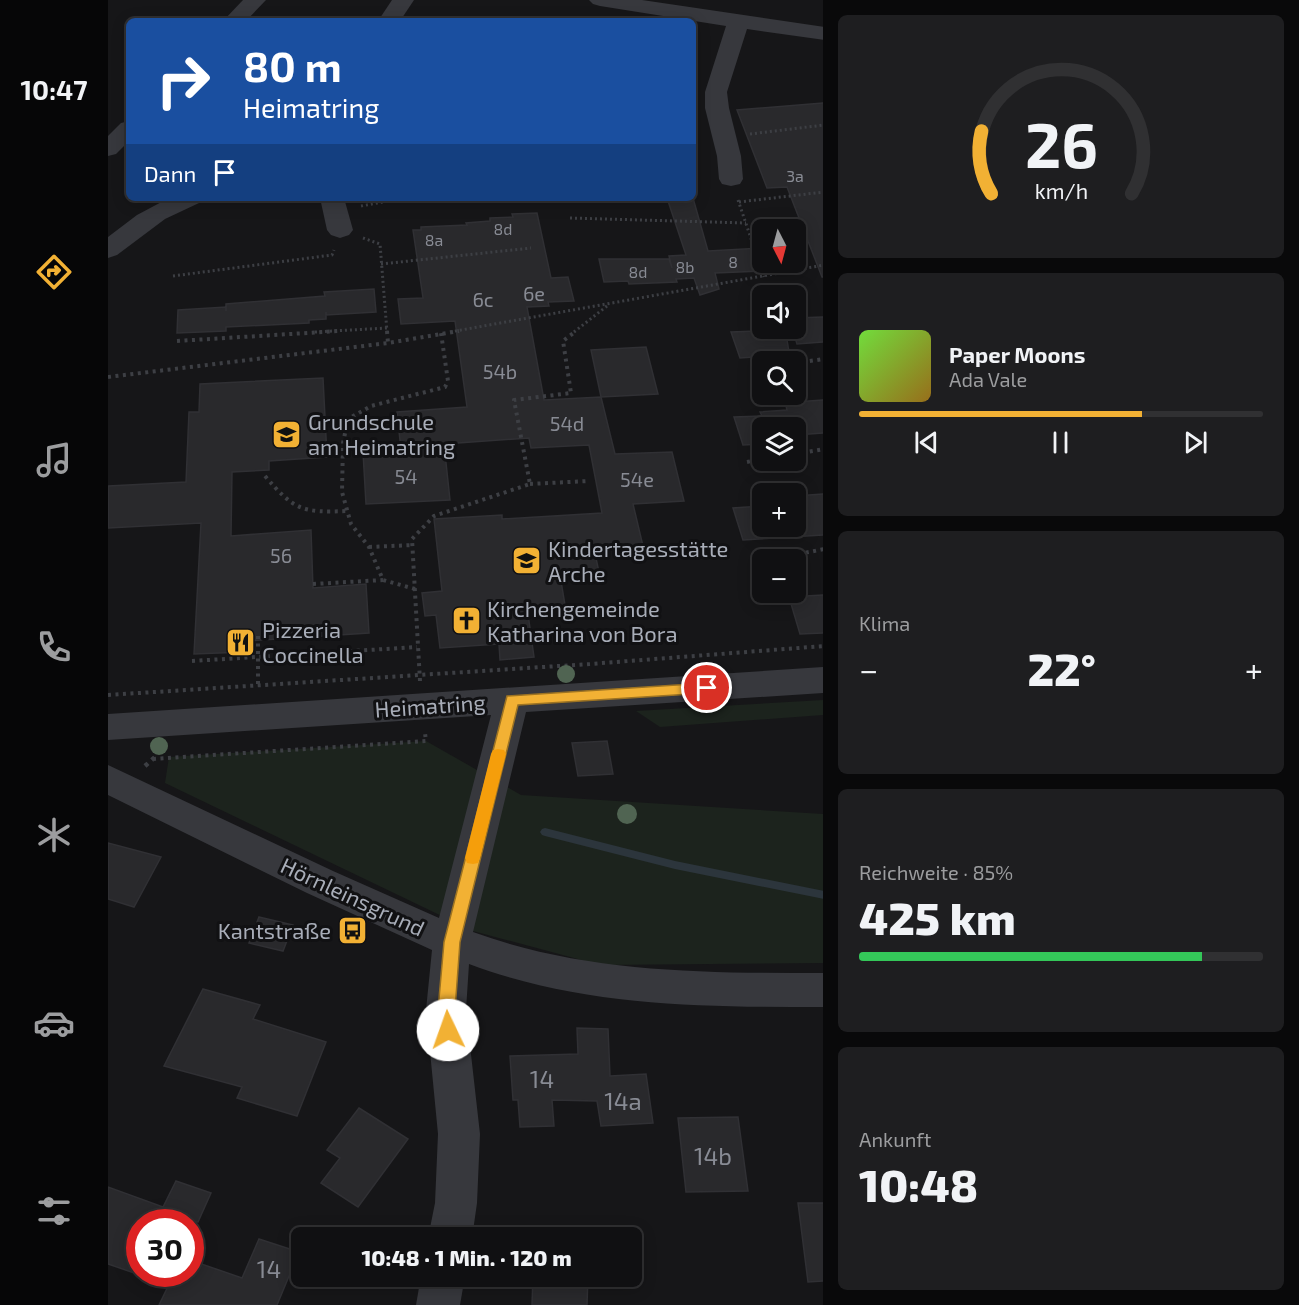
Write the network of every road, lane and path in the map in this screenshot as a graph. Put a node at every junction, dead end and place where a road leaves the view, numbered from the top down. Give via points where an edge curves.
1 (255, 0) edge
2 (403, 0) edge
3 (600, 0) edge
4 (237, 18) edge
5 (391, 18) edge
6 (738, 22) junction
7 (823, 34) edge
8 (823, 125) edge
9 (126, 131) edge
10 (724, 138) junction
11 (108, 149) edge
12 (731, 179) dead end
13 (823, 192) edge
14 (183, 201) edge
15 (391, 201) edge
16 (738, 202) dead end
17 (335, 213) edge
18 (570, 218) dead end
19 (531, 248) dead end
20 (108, 250) edge
21 (381, 264) junction
22 (823, 264) edge
23 (172, 276) dead end
24 (764, 277) junction
25 (607, 306) junction
26 (387, 328) junction
27 (441, 333) junction
28 (177, 341) dead end
29 (388, 343) junction
30 (823, 359) edge
31 (806, 361) edge
32 (108, 377) edge
33 (823, 449) edge
34 (806, 452) edge
35 (752, 461) edge
36 (747, 462) dead end
37 (265, 476) dead end
38 (588, 481) dead end
39 (530, 484) junction
40 (347, 511) junction
41 (413, 545) junction
42 (369, 547) junction
43 (823, 549) edge
44 (806, 553) edge
45 (383, 580) junction
46 (313, 584) dead end
47 (415, 590) junction
48 (258, 636) dead end
49 (823, 646) edge
50 (417, 647) junction
51 (258, 657) junction
52 (192, 661) dead end
53 (823, 680) edge
54 (258, 685) junction
55 (421, 690) junction
56 (108, 695) edge
57 (512, 700) junction
58 (108, 727) edge
59 (115, 782) edge
60 (452, 942) junction
61 (823, 990) edge
62 (452, 1227) edge
63 (441, 1287) edge
64 (438, 1305) edge

1 - 4 street
2 - 5 street
3 - 6 street
6 - 7 street
6 - 10 street via 716,92
8 - 10 path
9 - 11 street
10 - 12 street
13 - 16 path
14 - 20 street via 150,216
15 - 17 path
17 - 21 path via 380,244
17 - 23 path via 332,255
18 - 24 path via 746,224
19 - 21 path
21 - 26 path
22 - 24 path
24 - 25 path
25 - 27 path
25 - 39 path via 563,341 571,393 514,400
26 - 28 path
26 - 29 path
27 - 29 path
27 - 40 path via 448,381 445,387 371,406 348,419 343,443 342,492
29 - 32 path
30 - 31 path
33 - 34 path
35 - 36 path
37 - 40 path via 288,503 312,513
38 - 39 path
39 - 41 path via 434,516 412,539
40 - 42 path via 351,524
41 - 42 path
41 - 47 path
42 - 45 path
43 - 44 path
45 - 46 path
45 - 47 path
47 - 50 path
48 - 51 path
49 - 55 path
50 - 51 path
50 - 55 path
51 - 52 path
51 - 54 path
53 - 57 street, Heimatring
54 - 55 path
54 - 56 path
55 - 57 street, Heimatring
55 - 58 street, Heimatring
55 - 59 path via 426,741 155,757
57 - 60 street
59 - 60 street, Hörnleinsgrund
60 - 61 street, Hörnleinsgrund via 509,962 568,976 655,987
60 - 62 street via 446,1010 459,1134
63 - 64 street

